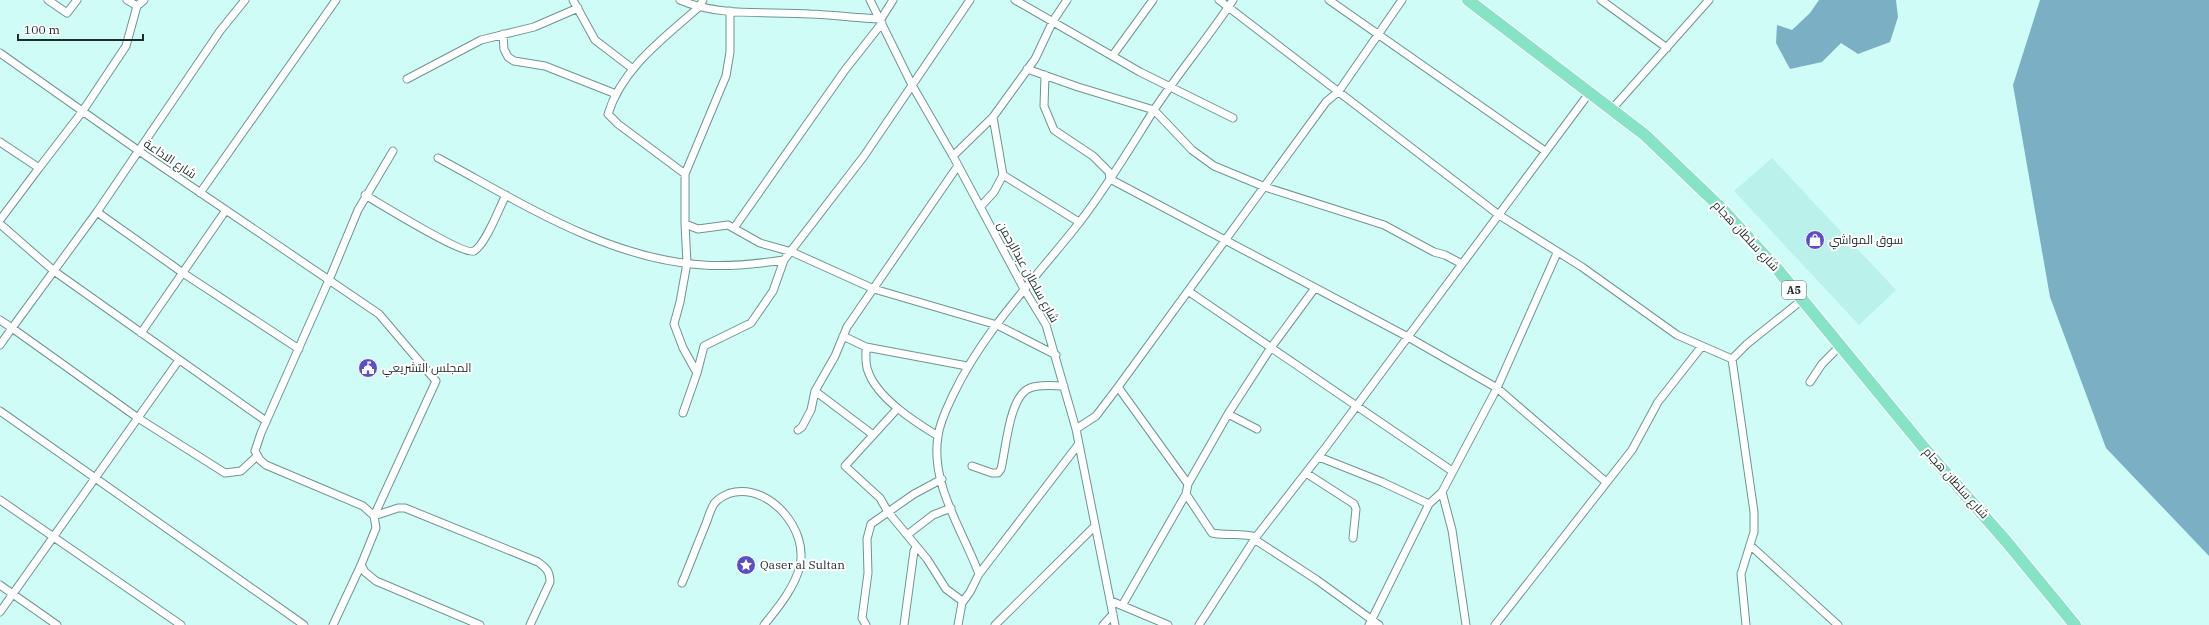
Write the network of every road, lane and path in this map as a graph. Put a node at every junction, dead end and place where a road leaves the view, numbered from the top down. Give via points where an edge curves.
1 (48, 0) edge
2 (77, 0) edge
3 (127, 0) edge
4 (144, 0) edge
5 (245, 0) edge
6 (336, 0) edge
7 (573, 0) edge
8 (680, 0) edge
9 (703, 0) edge
10 (870, 0) edge
11 (893, 0) edge
12 (970, 0) edge
13 (1015, 0) edge
14 (1067, 0) edge
15 (1153, 0) edge
16 (1219, 0) edge
17 (1233, 0) edge
18 (1329, 0) edge
19 (1402, 0) edge
20 (1468, 0) edge
21 (1601, 0) edge
22 (1708, 0) edge
23 (137, 6) junction
24 (699, 7) junction
25 (578, 8) junction
26 (1228, 8) junction
27 (730, 11) junction
28 (881, 21) junction
29 (1052, 21) junction
30 (503, 34) junction
31 (1379, 34) junction
32 (1667, 48) junction
33 (0, 53) edge
34 (1113, 56) junction
35 (633, 69) junction
36 (1027, 69) junction
37 (1045, 75) junction
38 (407, 79) dead end
39 (912, 86) junction
40 (1171, 87) junction
41 (1340, 91) junction
42 (1590, 92) junction
43 (616, 94) junction
44 (1612, 109) junction
45 (1154, 110) junction
46 (82, 112) junction
47 (993, 117) junction
48 (1233, 118) dead end
49 (0, 142) edge
50 (138, 151) junction
51 (393, 151) dead end
52 (1545, 151) junction
53 (953, 156) junction
54 (438, 158) dead end
55 (958, 167) junction
56 (39, 168) junction
57 (685, 174) junction
58 (1003, 175) junction
59 (1110, 179) junction
60 (1264, 187) junction
61 (200, 193) junction
62 (365, 195) junction
63 (506, 195) junction
64 (980, 207) junction
65 (226, 210) junction
66 (97, 212) junction
67 (1499, 215) junction
68 (0, 220) edge
69 (1079, 222) junction
70 (0, 224) edge
71 (685, 224) junction
72 (734, 228) junction
73 (1226, 239) junction
74 (792, 252) junction
75 (1558, 254) junction
76 (784, 260) junction
77 (687, 263) junction
78 (1462, 264) junction
79 (54, 271) junction
80 (183, 273) junction
81 (329, 280) junction
82 (1315, 288) junction
83 (874, 289) junction
84 (1024, 289) junction
85 (1188, 291) junction
86 (1802, 300) junction
87 (0, 320) edge
88 (997, 325) junction
89 (12, 328) junction
90 (141, 333) junction
91 (842, 336) junction
92 (1408, 337) junction
93 (0, 344) edge
94 (1841, 345) junction
95 (1702, 346) junction
96 (866, 347) junction
97 (298, 349) junction
98 (1270, 349) junction
99 (1056, 355) junction
100 (1732, 359) junction
101 (179, 360) junction
102 (967, 366) junction
103 (697, 373) junction
104 (1810, 382) dead end
105 (1064, 386) junction
106 (1118, 387) junction
107 (1497, 388) junction
108 (815, 391) junction
109 (1356, 406) junction
110 (897, 409) junction
111 (0, 411) edge
112 (683, 413) dead end
113 (1228, 414) junction
114 (138, 418) junction
115 (266, 421) junction
116 (1076, 429) junction
117 (1257, 429) dead end
118 (798, 430) dead end
119 (872, 434) junction
120 (938, 436) junction
121 (1078, 445) junction
122 (257, 456) junction
123 (1319, 457) junction
124 (972, 466) dead end
125 (1452, 471) junction
126 (1306, 473) junction
127 (95, 478) junction
128 (942, 480) junction
129 (1606, 482) junction
130 (1188, 484) junction
131 (1442, 492) junction
132 (1186, 494) junction
133 (0, 500) edge
134 (1429, 504) junction
135 (950, 508) junction
136 (888, 512) junction
137 (374, 516) junction
138 (1096, 526) junction
139 (907, 535) junction
140 (52, 536) junction
141 (1255, 538) junction
142 (1352, 538) dead end
143 (1751, 546) junction
144 (916, 547) junction
145 (361, 565) junction
146 (979, 574) junction
147 (682, 583) dead end
148 (0, 585) edge
149 (12, 594) junction
150 (1112, 601) junction
151 (962, 603) junction
152 (1123, 604) junction
153 (0, 612) edge
154 (1113, 614) junction
155 (1371, 623) edge
156 (57, 625) edge
157 (181, 625) edge
158 (304, 625) edge
159 (333, 625) edge
160 (480, 625) edge
161 (530, 625) edge
162 (764, 625) edge
163 (866, 625) edge
164 (904, 625) edge
165 (958, 625) edge
166 (996, 625) edge
167 (1103, 625) edge
168 (1115, 625) edge
169 (1168, 625) edge
170 (1199, 625) edge
171 (1379, 625) edge
172 (1466, 625) edge
173 (1495, 625) edge
174 (1746, 625) edge
175 (1838, 625) edge
176 (2075, 625) edge

1 - 2 street via 67,13
3 - 23 street
4 - 23 street
5 - 50 street via 220,31
6 - 61 street
7 - 25 street
8 - 24 street
9 - 24 street
10 - 28 street, شارع سلطان عبدالرحمن
11 - 28 street
12 - 39 street
13 - 29 street
14 - 29 street
15 - 34 street
16 - 26 street
17 - 26 street
18 - 31 street
19 - 31 street
20 - 42 highway, شارع سلطان هجام / A5
21 - 32 street
22 - 32 street
23 - 46 street via 126,46
24 - 27 street
24 - 35 street via 650,50
25 - 30 street via 534,26
25 - 35 street via 595,40
26 - 40 street
26 - 41 street
27 - 28 street via 811,14
27 - 57 street via 730,52 726,76
28 - 39 street, شارع سلطان عبدالرحمن
28 - 72 street
29 - 34 street
29 - 36 street via 1035,59
30 - 38 street via 481,40
30 - 43 street via 504,49 514,62 545,66
31 - 41 street
31 - 52 street
32 - 44 street
33 - 46 street, شارع الاذاعة
34 - 40 street
35 - 43 street
36 - 37 street
36 - 47 street
37 - 45 street
37 - 59 street via 1044,106 1054,130 1093,156 1109,172
39 - 53 street, شارع سلطان عبدالرحمن
39 - 74 street via 864,156
40 - 45 street
40 - 48 street
41 - 60 street via 1326,102
41 - 67 street
42 - 44 highway, شارع سلطان هجام / A5
42 - 52 street
43 - 57 street via 608,114 613,120
44 - 86 highway, شارع سلطان هجام / A5 via 1667,155 1723,210
45 - 59 street
45 - 60 street via 1200,157
46 - 50 street, شارع الاذاعة
46 - 56 street
47 - 53 street
47 - 58 street
49 - 56 street
50 - 61 street, شارع الاذاعة
50 - 66 street
51 - 62 street
52 - 67 street
53 - 55 street, شارع سلطان عبدالرحمن
54 - 63 street
55 - 64 street, شارع سلطان عبدالرحمن
55 - 83 street
56 - 68 street
57 - 71 street
58 - 64 street via 994,192
58 - 69 street
59 - 69 street
59 - 73 street
60 - 73 street
60 - 78 street via 1384,225
61 - 65 street, شارع الاذاعة
62 - 63 street via 451,244 470,252 482,242
62 - 81 street
63 - 77 street via 561,224 593,237 655,258
64 - 84 street, شارع سلطان عبدالرحمن
65 - 80 street
65 - 81 street, شارع الاذاعة
66 - 79 street
66 - 80 street
67 - 75 street
67 - 78 street
69 - 84 street
70 - 79 street
71 - 72 street via 698,229 728,225
71 - 77 street
72 - 74 street via 760,243
73 - 82 street
73 - 85 street
74 - 76 street
74 - 83 street
75 - 95 street via 1582,267 1677,335
75 - 107 street
76 - 77 street via 728,266
76 - 103 street via 773,291 751,323 704,346
77 - 103 street via 674,324 683,348
78 - 92 street
79 - 89 street
79 - 90 street
80 - 90 street
80 - 97 street
81 - 97 street
81 - 137 street, شارع الاذاعة via 379,314 436,381
82 - 92 street
82 - 98 street
83 - 88 street
83 - 91 street
84 - 88 street
84 - 99 street, شارع سلطان عبدالرحمن via 1046,325
85 - 98 street
85 - 106 street
86 - 94 highway, شارع سلطان هجام / A5
86 - 100 street
87 - 89 street
88 - 99 street
88 - 102 street
89 - 93 street
89 - 114 street
90 - 101 street
91 - 96 street
91 - 108 street via 835,356
92 - 107 street
92 - 109 street
94 - 104 street via 1822,364
94 - 176 highway, شارع سلطان هجام / A5 via 1925,449
95 - 100 street
95 - 129 street via 1658,402 1632,450
96 - 102 street
96 - 110 street via 868,372
97 - 115 street
98 - 109 street
98 - 113 street
99 - 105 street, شارع سلطان عبدالرحمن
100 - 143 street via 1754,512
101 - 114 street
101 - 115 street
102 - 120 street via 942,418
103 - 112 street
105 - 116 street, شارع سلطان عبدالرحمن
105 - 124 street via 1030,388 1023,393 1011,419 1003,461 998,473
106 - 116 street via 1096,416
106 - 130 street
107 - 125 street
107 - 129 street
108 - 118 street via 811,410
108 - 119 street
109 - 123 street
109 - 125 street
110 - 119 street
110 - 120 street
111 - 127 street
113 - 117 street
113 - 130 street
114 - 122 street via 225,473 241,471
114 - 127 street
115 - 122 street via 256,448
116 - 121 street, شارع سلطان عبدالرحمن
119 - 136 street via 845,466 872,489
120 - 128 street via 937,457
121 - 138 street, شارع سلطان عبدالرحمن
121 - 146 street
122 - 137 street via 266,465 362,506
123 - 126 street
123 - 134 street
125 - 131 street
126 - 141 street
126 - 142 street via 1354,504 1356,509
127 - 140 street
127 - 158 street
128 - 135 street
128 - 136 street
129 - 173 street
130 - 132 street
131 - 134 street
131 - 172 street via 1452,530
132 - 141 street via 1212,533 1226,536 1247,534
132 - 152 street
133 - 140 street
134 - 155 street
135 - 139 street via 934,515
135 - 146 street
136 - 139 street
136 - 163 street via 871,524 868,532 868,573 862,618
137 - 145 street via 376,528
137 - 161 street via 405,508 538,562 546,568 550,582
138 - 150 street, شارع سلطان عبدالرحمن
138 - 166 street
139 - 144 street
140 - 149 street
140 - 157 street
141 - 155 street via 1317,580
141 - 170 street
143 - 174 street via 1741,574
143 - 175 street
144 - 151 street via 946,589
144 - 164 street
145 - 159 street
145 - 160 street via 376,581
146 - 151 street
147 - 162 street via 714,503 728,493 741,491 755,492 767,498 787,517 795,530 800,546 801,564 790,588
148 - 149 street
149 - 153 street
149 - 156 street
150 - 152 street
150 - 154 street, شارع سلطان عبدالرحمن
151 - 165 street
152 - 169 street
154 - 167 street
154 - 168 street, شارع سلطان عبدالرحمن
155 - 171 street

